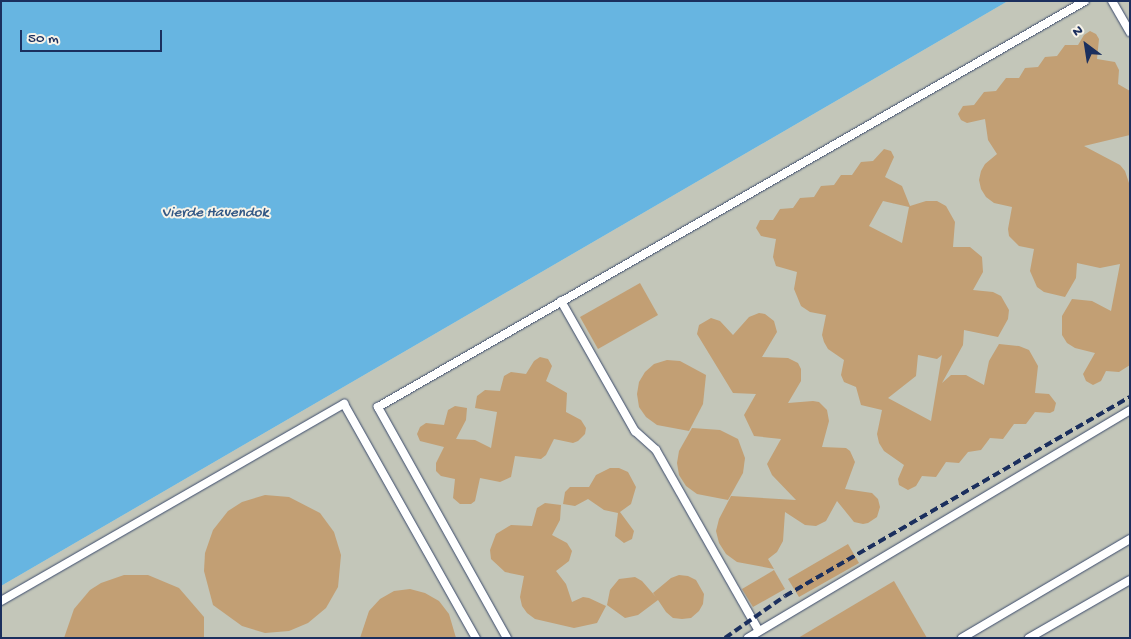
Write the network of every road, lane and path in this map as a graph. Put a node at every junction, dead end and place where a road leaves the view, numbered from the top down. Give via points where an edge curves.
1 (1084, 1) edge
2 (1112, 1) edge
3 (1130, 32) edge
4 (561, 302) junction
5 (1130, 410) edge
6 (1130, 539) edge
7 (1130, 580) edge
8 (1, 601) edge
9 (759, 631) junction
10 (476, 638) edge
11 (507, 638) edge
12 (748, 638) edge
13 (962, 638) edge
14 (1029, 638) edge

1 - 4 lane
2 - 3 lane
4 - 9 lane via 635,431 656,450
4 - 11 lane via 378,407
5 - 9 lane
6 - 13 lane
7 - 14 lane
8 - 10 lane via 344,404
9 - 12 lane

